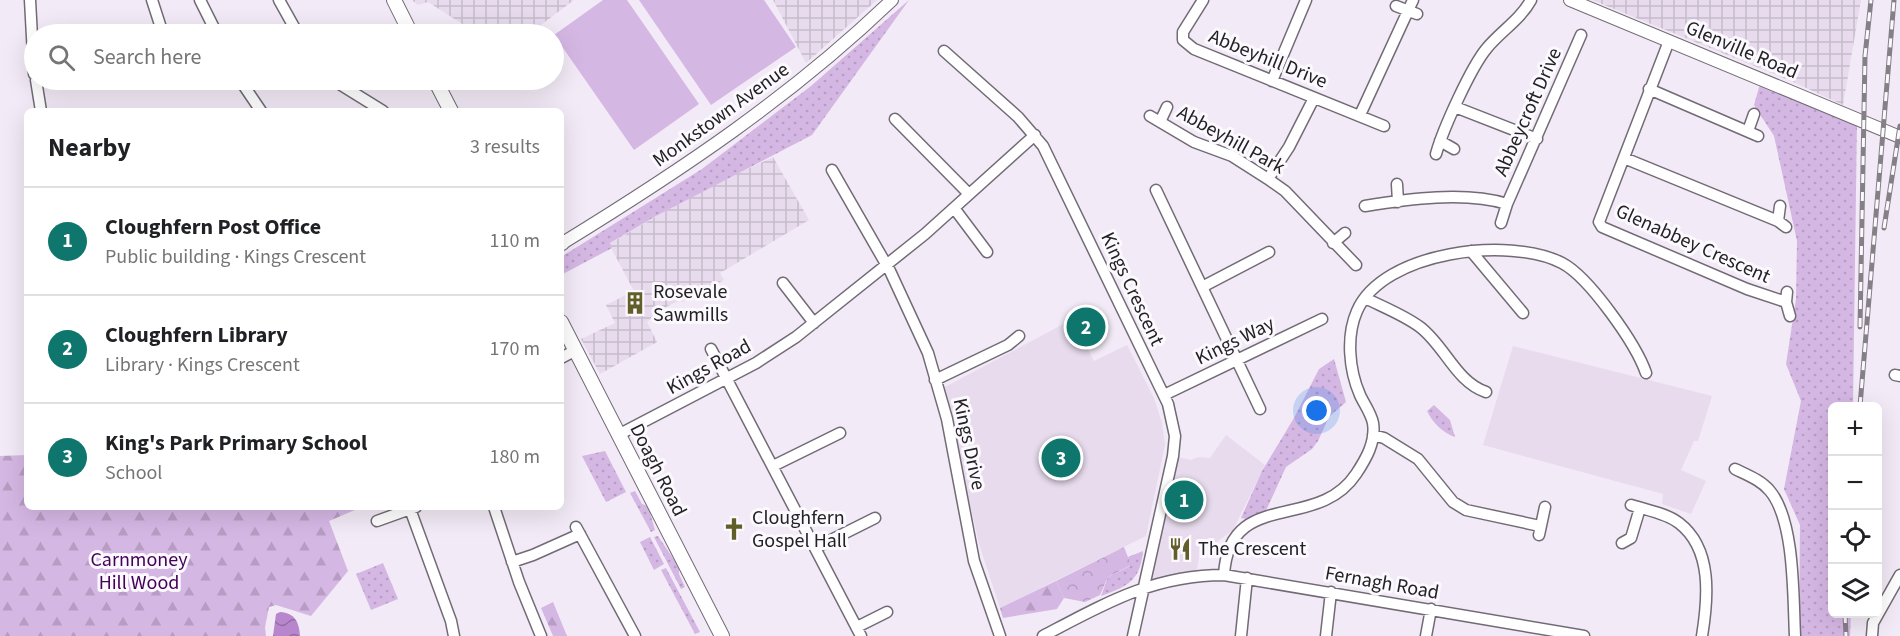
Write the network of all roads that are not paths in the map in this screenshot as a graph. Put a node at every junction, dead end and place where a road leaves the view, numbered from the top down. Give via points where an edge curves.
1 (30, 0) edge
2 (152, 0) edge
3 (200, 0) edge
4 (279, 0) edge
5 (394, 0) edge
6 (892, 0) edge
7 (1203, 0) edge
8 (1306, 0) edge
9 (1413, 0) edge
10 (1531, 0) edge
11 (1570, 0) edge
12 (1396, 6) dead end
13 (1412, 13) junction
14 (31, 24) edge
15 (160, 24) edge
16 (212, 24) edge
17 (292, 24) edge
18 (406, 24) edge
19 (1581, 35) dead end
20 (1669, 41) junction
21 (944, 51) dead end
22 (1272, 81) junction
23 (1649, 89) junction
24 (38, 90) edge
25 (247, 90) edge
26 (349, 90) edge
27 (440, 90) edge
28 (1314, 98) junction
29 (1167, 107) dead end
30 (1455, 107) junction
31 (41, 108) edge
32 (259, 108) edge
33 (378, 108) edge
34 (449, 108) edge
35 (1754, 114) dead end
36 (1360, 115) junction
37 (1150, 116) dead end
38 (895, 119) dead end
39 (1160, 122) junction
40 (1384, 126) dead end
41 (1035, 135) junction
42 (1900, 137) edge
43 (1537, 140) junction
44 (1440, 141) junction
45 (1454, 149) dead end
46 (1436, 154) dead end
47 (1624, 158) junction
48 (832, 170) dead end
49 (1268, 179) junction
50 (1397, 184) dead end
51 (1156, 190) dead end
52 (969, 194) junction
53 (1398, 202) junction
54 (1507, 204) junction
55 (1365, 206) dead end
56 (1780, 206) dead end
57 (954, 208) junction
58 (1501, 223) dead end
59 (1345, 233) dead end
60 (564, 241) edge
61 (1333, 243) junction
62 (1472, 251) junction
63 (987, 252) dead end
64 (1269, 252) dead end
65 (887, 265) junction
66 (1356, 265) dead end
67 (783, 283) dead end
68 (1202, 287) junction
69 (1365, 298) junction
70 (1523, 314) dead end
71 (1791, 316) dead end
72 (1322, 319) dead end
73 (814, 323) junction
74 (564, 328) edge
75 (1019, 336) dead end
76 (711, 349) dead end
77 (576, 350) junction
78 (564, 356) edge
79 (1237, 360) junction
80 (1646, 373) dead end
81 (727, 378) junction
82 (935, 380) junction
83 (1486, 392) dead end
84 (1164, 395) junction
85 (1260, 409) dead end
86 (840, 433) dead end
87 (618, 435) junction
88 (1373, 435) junction
89 (773, 466) junction
90 (1735, 470) dead end
91 (1545, 507) dead end
92 (408, 510) edge
93 (415, 510) edge
94 (495, 510) edge
95 (875, 518) dead end
96 (377, 521) dead end
97 (1622, 543) dead end
98 (814, 548) junction
99 (512, 562) junction
100 (1224, 574) junction
101 (1900, 575) edge
102 (1248, 578) junction
103 (1144, 586) junction
104 (1331, 592) junction
105 (1431, 609) junction
106 (887, 612) dead end
107 (1518, 630) edge
108 (859, 631) edge
109 (454, 636) edge
110 (541, 636) edge
111 (635, 636) edge
112 (722, 636) edge
113 (1000, 636) edge
114 (1043, 636) edge
115 (1133, 636) edge
116 (1241, 636) edge
117 (1326, 636) edge
118 (1426, 636) edge
119 (1584, 636) edge
120 (1702, 636) edge
121 (1795, 636) edge
122 (1872, 636) edge

1 - 14 street
2 - 15 street
3 - 16 street
4 - 17 street
5 - 18 main road
6 - 60 street, Monkstown Avenue via 805,78 729,136 648,192
7 - 22 street, Abbeyhill Drive via 1183,32 1183,40 1194,49
8 - 22 street
9 - 13 street
10 - 30 street via 1516,22 1483,52
11 - 20 street, Glenville Road
12 - 13 street
13 - 36 street
19 - 43 street, Abbeycroft Drive
20 - 23 street, Glenabbey Crescent
20 - 42 street, Glenville Road
21 - 41 street, Kings Crescent
22 - 28 street, Abbeyhill Drive
23 - 35 street via 1753,134
23 - 47 street, Glenabbey Crescent
24 - 31 street
25 - 32 street
26 - 33 street
27 - 34 main road
28 - 36 street, Abbeyhill Drive
28 - 49 street
29 - 39 street, Abbeyhill Park
30 - 43 street
30 - 44 street
36 - 40 street, Abbeyhill Drive
37 - 39 street, Abbeyhill Park
38 - 52 street
39 - 49 street, Abbeyhill Park via 1194,142 1232,156
41 - 52 street, Kings Road
41 - 84 street, Kings Crescent via 1049,156
43 - 54 street, Abbeycroft Drive
44 - 45 street
44 - 46 street
47 - 56 street via 1782,224
47 - 71 street, Glenabbey Crescent via 1599,222 1602,227 1747,289 1786,297
48 - 65 street
49 - 61 street, Abbeyhill Park via 1292,198
50 - 53 street
51 - 68 street
52 - 57 street, Kings Road
53 - 54 street, Abbeycroft Drive via 1486,197
53 - 55 street, Abbeycroft Drive
54 - 58 street, Abbeycroft Drive
57 - 63 street
57 - 65 street, Kings Road
59 - 61 street
61 - 66 street, Abbeyhill Park
62 - 69 street via 1437,256 1408,268 1377,285
62 - 70 street
62 - 80 street via 1536,252 1568,266 1594,292 1641,358
64 - 68 street
65 - 73 street, Kings Road
65 - 82 street, Kings Drive via 928,353
67 - 73 street
68 - 79 street
69 - 83 street via 1419,326 1468,383
69 - 88 street via 1353,323 1350,351 1353,377 1373,423
72 - 79 street, Kings Way
73 - 81 street, Kings Road
74 - 77 main road, Doagh Road
75 - 82 street
76 - 81 street
77 - 78 street
77 - 87 main road, Doagh Road
79 - 84 street, Kings Way
79 - 85 street
81 - 87 street, Kings Road
81 - 89 street
82 - 113 street, Kings Drive via 947,418 968,538
84 - 103 street, Kings Crescent via 1175,444
86 - 89 street
87 - 112 main road, Doagh Road
88 - 91 street via 1418,459 1453,502 1466,510 1540,530
88 - 100 street via 1365,459 1342,492 1323,503 1261,517 1245,525 1228,551
89 - 98 street
90 - 121 street via 1762,482 1780,505 1790,562
92 - 96 street
93 - 109 street
94 - 99 street
95 - 98 street
97 - 120 street via 1631,538 1635,506 1678,522 1691,535 1700,552 1707,602
98 - 108 street
99 - 110 street
99 - 111 street via 578,530
100 - 102 street, Fernagh Road
100 - 103 street, Fernagh Road via 1197,574
101 - 122 street via 1873,623
102 - 104 street, Fernagh Road
102 - 116 street
103 - 114 street, Fernagh Road
103 - 115 street, Kings Crescent
104 - 105 street, Fernagh Road
104 - 117 street
105 - 107 street, Fernagh Road
105 - 118 street
106 - 108 street
107 - 119 street, Fernagh Road

